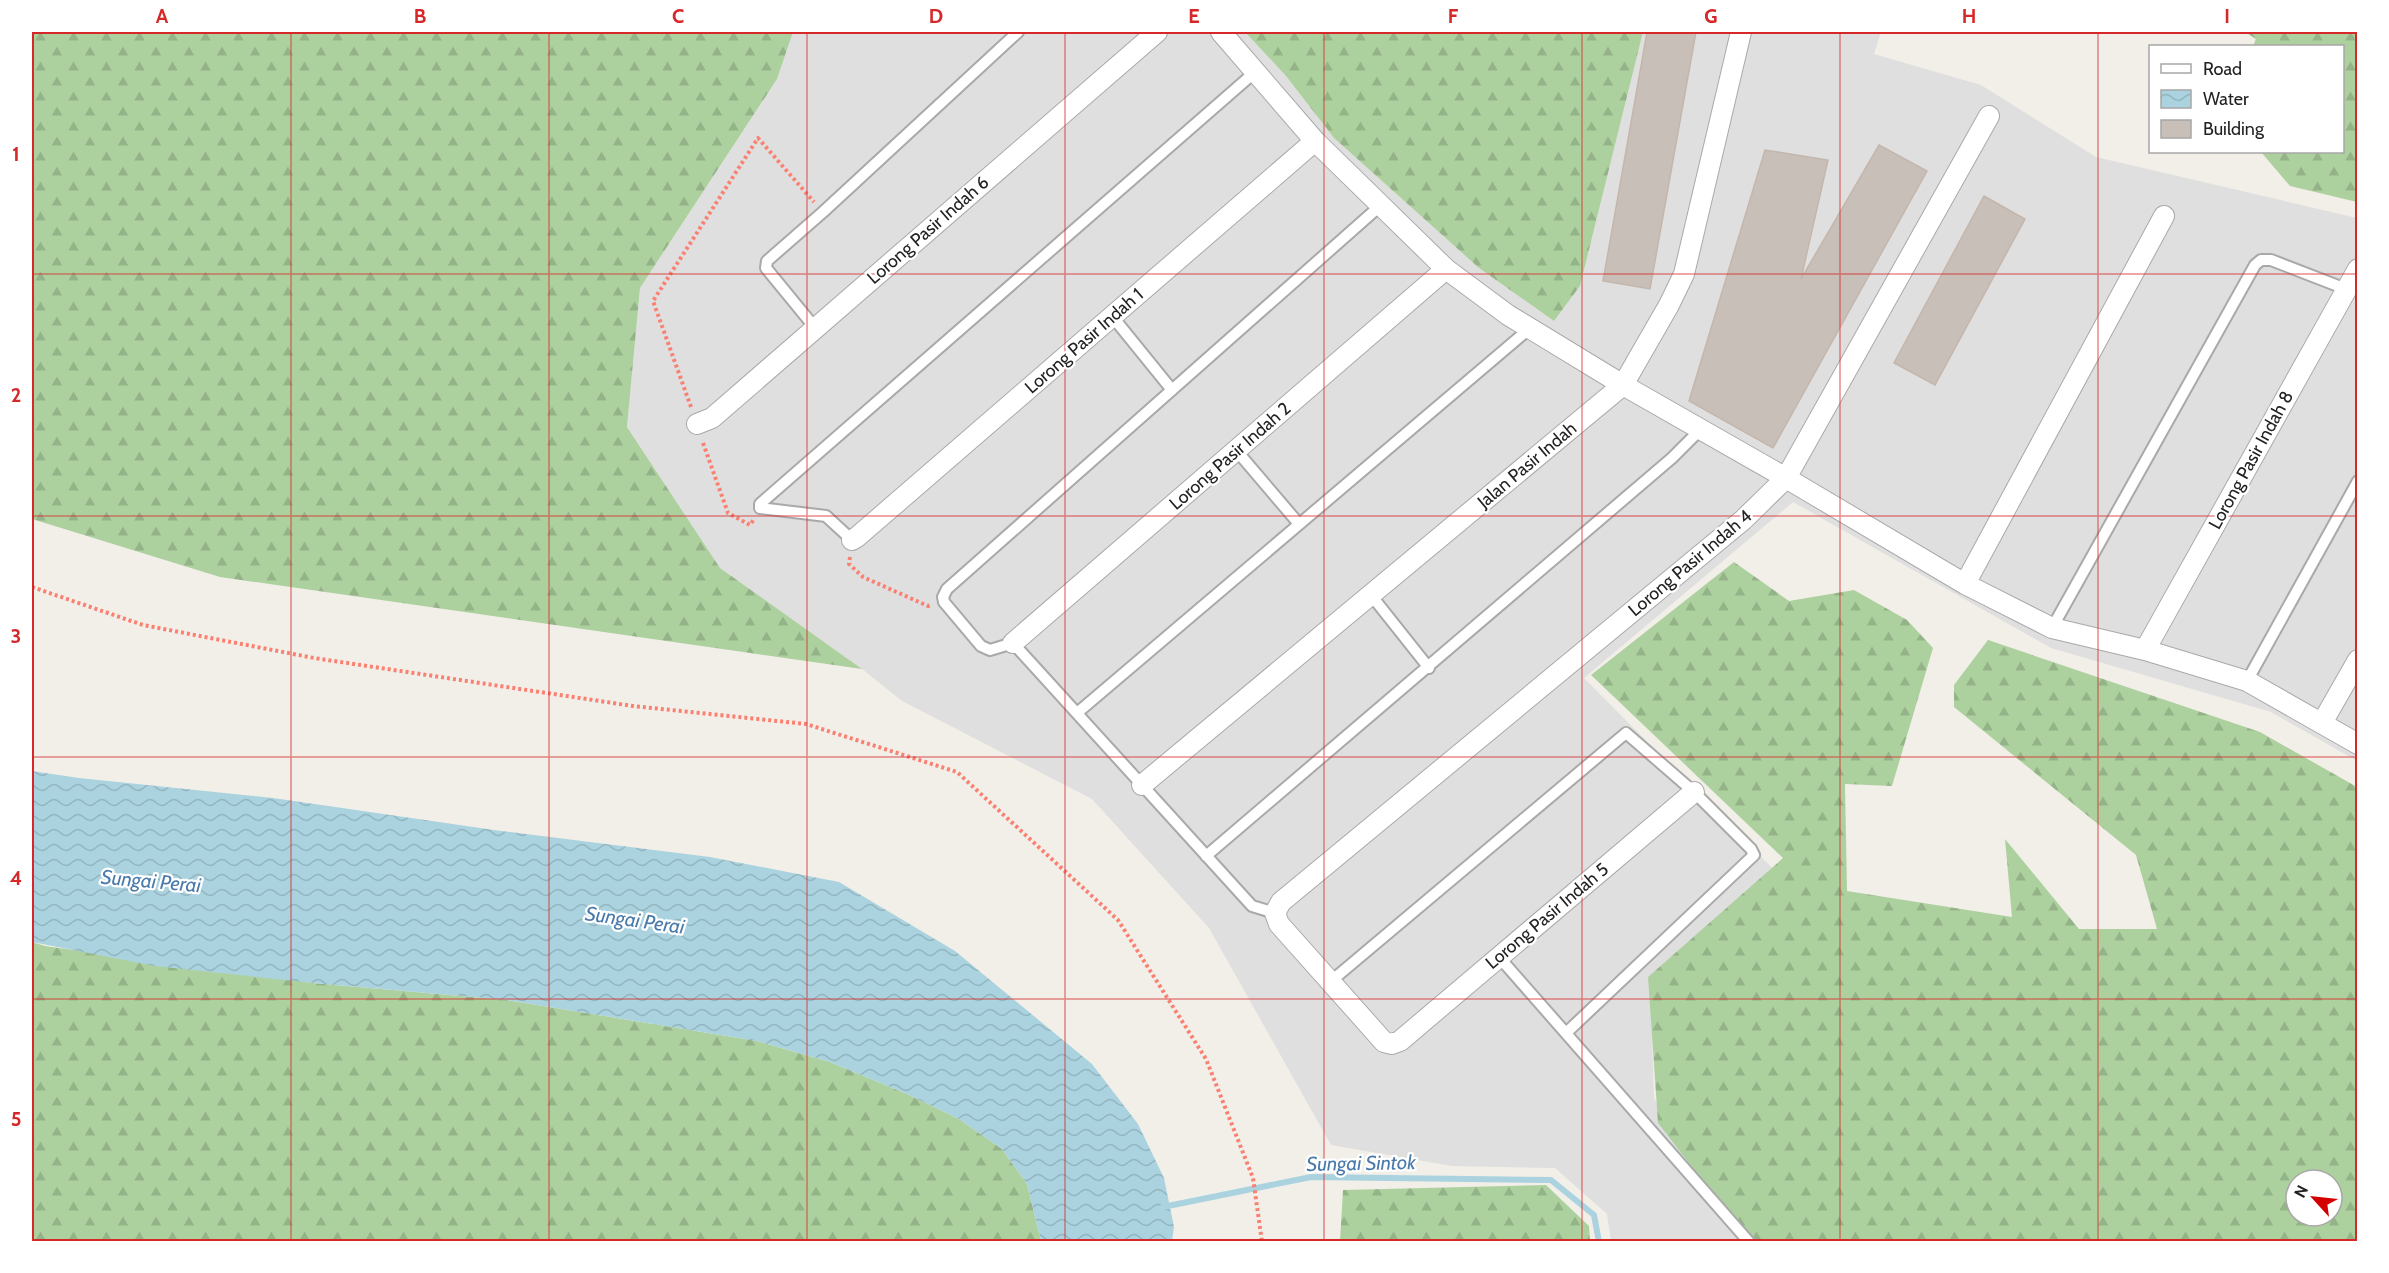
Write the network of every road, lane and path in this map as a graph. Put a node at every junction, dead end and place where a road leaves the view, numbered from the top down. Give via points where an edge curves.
1 (1018, 32) edge
2 (1157, 32) edge
3 (1221, 32) edge
4 (1741, 32) edge
5 (1255, 72) junction
6 (1989, 116) dead end
7 (1315, 141) junction
8 (1381, 205) junction
9 (823, 212) junction
10 (2164, 216) dead end
11 (1446, 269) junction
12 (2358, 269) edge
13 (2346, 289) junction
14 (1112, 316) junction
15 (816, 328) junction
16 (1529, 328) junction
17 (1623, 385) junction
18 (1172, 390) junction
19 (697, 424) junction
20 (1701, 429) junction
21 (1236, 450) junction
22 (1786, 478) junction
23 (2358, 481) edge
24 (760, 508) junction
25 (1299, 524) junction
26 (852, 540) junction
27 (1965, 584) junction
28 (32, 586) edge
29 (1371, 595) junction
30 (944, 602) junction
31 (2052, 628) junction
32 (1013, 643) junction
33 (2145, 650) junction
34 (2358, 660) edge
35 (1429, 668) junction
36 (2247, 681) junction
37 (1077, 713) junction
38 (2322, 723) junction
39 (2358, 744) edge
40 (1142, 785) junction
41 (1694, 792) junction
42 (1206, 856) junction
43 (1275, 913) junction
44 (1499, 957) junction
45 (1330, 982) junction
46 (1566, 1033) junction
47 (1262, 1242) edge
48 (1749, 1242) edge

1 - 9 lane
2 - 15 street, Lorong Pasir Indah 6
3 - 5 street
4 - 17 street, Jalan Pasir Indah via 1684,274
5 - 7 street
5 - 24 lane via 760,504
6 - 22 street, Lorong Pasir Indah 4
7 - 8 street
7 - 14 street, Lorong Pasir Indah 1
8 - 11 street
8 - 18 lane
9 - 15 lane via 767,261 766,268
9 - 19 path via 758,138 653,301
10 - 27 street
11 - 16 street
11 - 21 street, Lorong Pasir Indah 2
12 - 13 street, Lorong Pasir Indah 8
13 - 31 lane via 2271,260 2255,265
13 - 33 street, Lorong Pasir Indah 8
14 - 18 lane
14 - 26 street, Lorong Pasir Indah 1
15 - 19 street, Lorong Pasir Indah 6 via 712,418
16 - 17 street
16 - 25 lane
17 - 20 street
17 - 29 street, Jalan Pasir Indah
18 - 30 lane via 944,593
19 - 24 path via 728,513 750,525
20 - 22 street
20 - 35 lane
21 - 25 lane
21 - 32 street, Lorong Pasir Indah 2
22 - 27 street
22 - 43 street, Lorong Pasir Indah 4 via 1743,520 1281,902
23 - 36 lane
24 - 26 lane via 826,516
25 - 37 lane
26 - 30 path via 849,564 863,577 928,606
27 - 31 street
28 - 47 path via 143,625 314,658 633,706 806,724 957,772 1118,920 1206,1059 1253,1178
29 - 35 lane
29 - 40 street, Jalan Pasir Indah
30 - 32 lane via 981,646 990,650
31 - 33 street
32 - 37 lane
33 - 36 street
34 - 38 street
35 - 42 lane
36 - 38 street
37 - 40 lane
38 - 39 street
40 - 42 lane
41 - 44 street, Lorong Pasir Indah 5
41 - 45 lane via 1626,733
41 - 46 lane via 1754,855
42 - 43 lane via 1252,906
43 - 45 street via 1279,924
44 - 45 street, Lorong Pasir Indah 5 via 1392,1044 1384,1042
44 - 46 lane
46 - 48 lane

